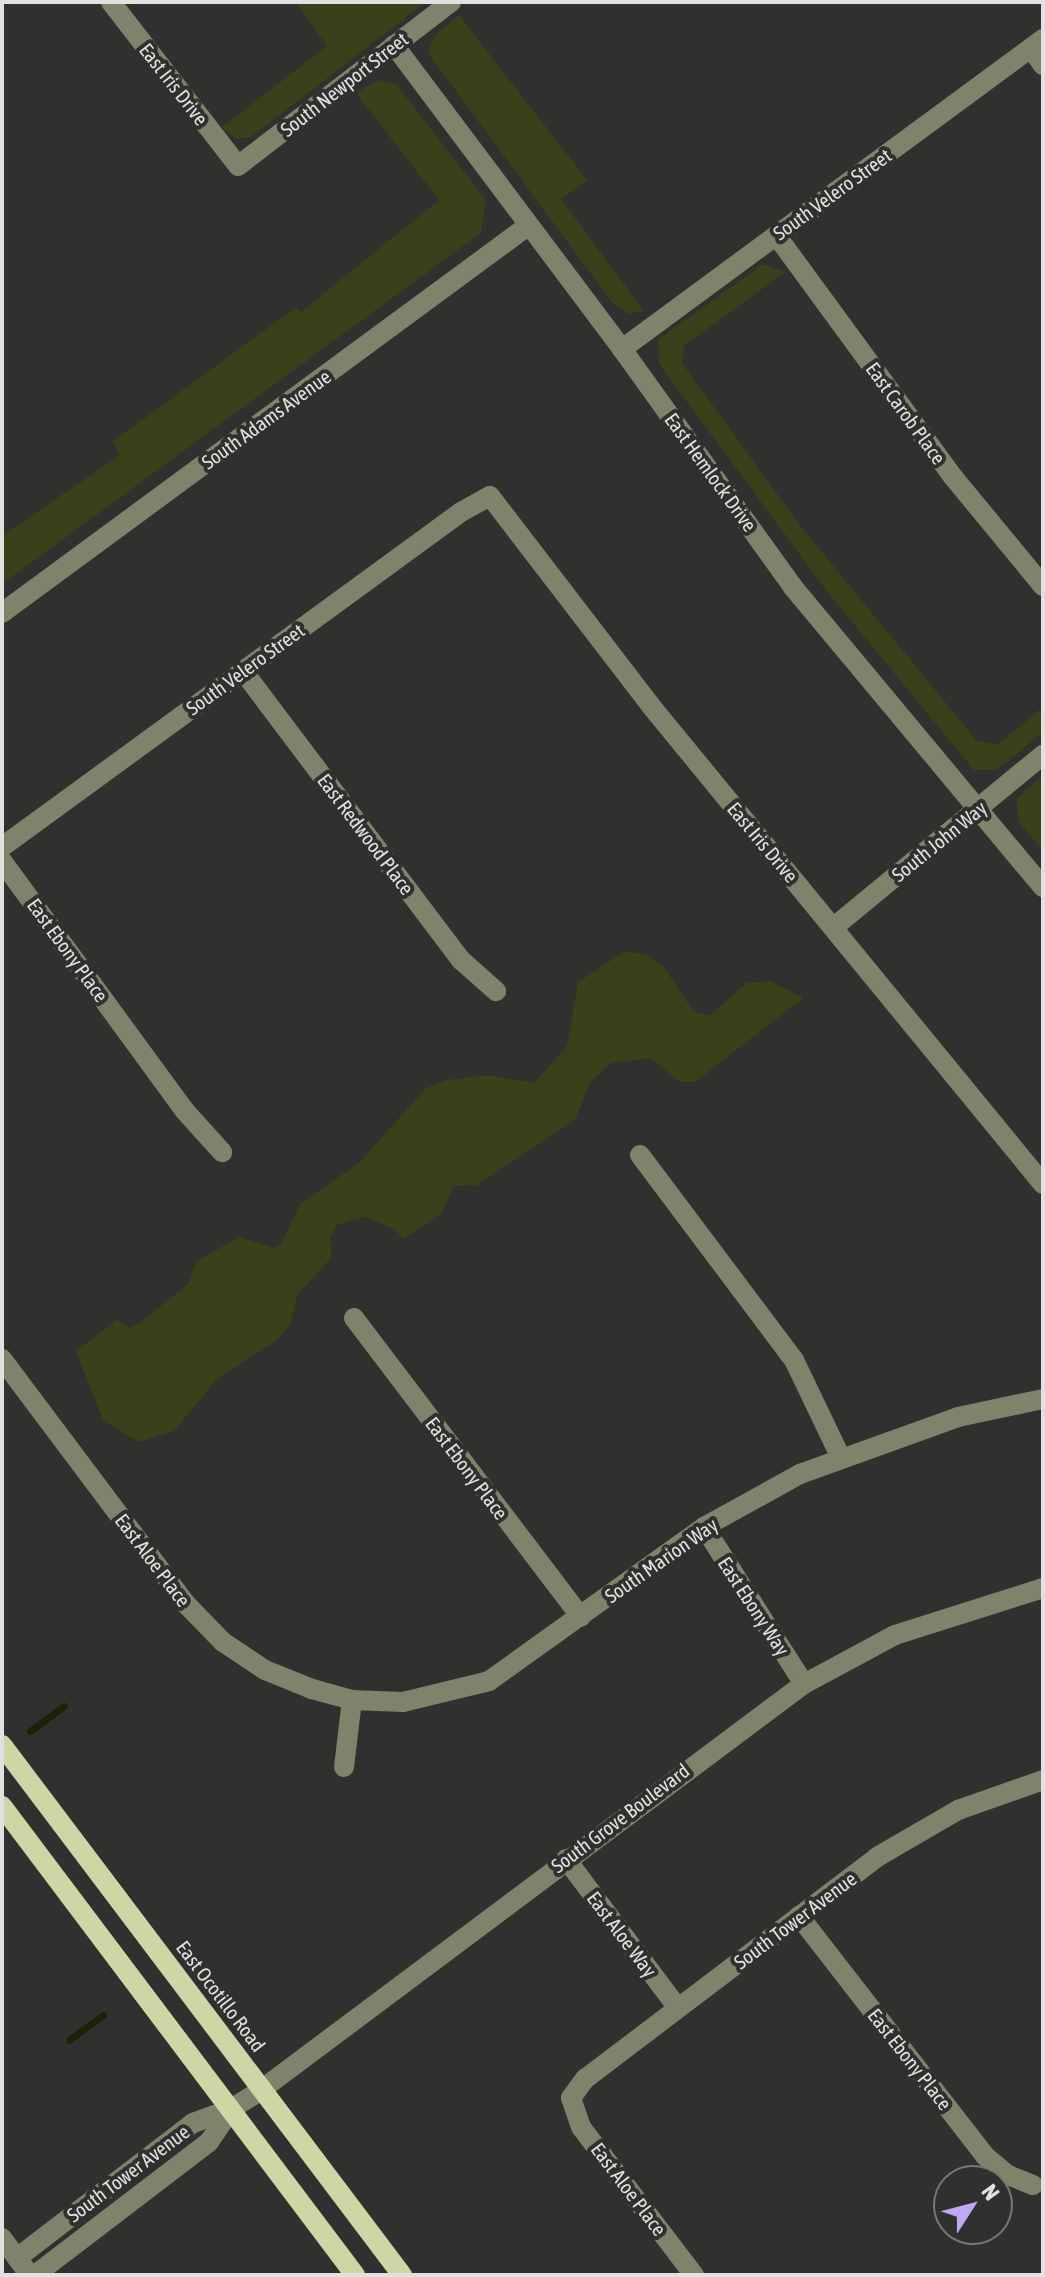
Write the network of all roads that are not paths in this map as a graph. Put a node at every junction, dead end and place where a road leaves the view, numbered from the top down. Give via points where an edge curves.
1 (111, 2) edge
2 (451, 2) edge
3 (1037, 44) edge
4 (394, 45) junction
5 (1043, 65) edge
6 (238, 166) joint
7 (529, 225) junction
8 (776, 235) junction
9 (622, 349) junction
10 (490, 496) joint
11 (1043, 586) edge
12 (2, 613) edge
13 (243, 671) junction
14 (1043, 755) edge
15 (977, 809) junction
16 (2, 847) edge
17 (2, 861) edge
18 (1043, 887) edge
19 (834, 927) junction
20 (496, 991) dead end
21 (222, 1152) dead end
22 (640, 1155) dead end
23 (1043, 1184) edge
24 (354, 1318) dead end
25 (2, 1359) edge
26 (1043, 1399) edge
27 (841, 1458) junction
28 (704, 1527) junction
29 (1043, 1588) edge
30 (581, 1617) junction
31 (804, 1684) junction
32 (352, 1700) junction
33 (2, 1745) edge
34 (344, 1767) dead end
35 (1043, 1780) edge
36 (2, 1806) edge
37 (566, 1859) junction
38 (799, 1916) junction
39 (678, 2008) junction
40 (261, 2090) junction
41 (571, 2098) joint
42 (231, 2109) junction
43 (1033, 2185) dead end
44 (2, 2238) edge
45 (17, 2258) junction
46 (32, 2275) edge
47 (355, 2275) edge
48 (402, 2275) edge
49 (694, 2275) edge

1 - 6 street, East Iris Drive
2 - 4 street, South Newport Street
3 - 5 street
3 - 8 street, South Velero Street
4 - 6 street, South Newport Street
4 - 7 street, East Hemlock Drive
7 - 9 street, East Hemlock Drive
7 - 12 street, South Adams Avenue
8 - 9 street, South Velero Street
8 - 11 street, East Carob Place via 954,478
9 - 15 street, East Hemlock Drive via 792,586
10 - 13 street, South Velero Street
10 - 19 street, East Iris Drive via 515,521 651,706
13 - 16 street, South Velero Street
13 - 20 street, East Redwood Place via 461,960
14 - 15 street, South John Way
15 - 18 street, East Hemlock Drive
15 - 19 street, South John Way
17 - 21 street, East Ebony Place via 184,1110
19 - 23 street, East Iris Drive
22 - 27 street via 794,1360
24 - 30 street, East Ebony Place
25 - 32 street, East Aloe Place via 186,1604 223,1642 265,1670
26 - 27 street, South Marion Way via 958,1417
27 - 28 street, South Marion Way via 800,1474
28 - 30 street, South Marion Way
28 - 31 street, East Ebony Way
29 - 31 street, South Grove Boulevard via 895,1635
30 - 32 street, South Marion Way via 489,1681 403,1702
31 - 37 street, South Grove Boulevard
32 - 34 street
33 - 40 main road, East Ocotillo Road
35 - 38 street, South Tower Avenue via 958,1810 917,1832
36 - 42 main road
37 - 39 street, East Aloe Way
37 - 40 street, South Grove Boulevard
38 - 39 street, South Tower Avenue
38 - 43 street, East Ebony Place via 985,2156 1008,2175
39 - 41 street, South Tower Avenue via 585,2079
40 - 42 street, South Grove Boulevard
40 - 48 main road, East Ocotillo Road
41 - 49 street, East Aloe Place via 581,2127
42 - 45 street, South Tower Avenue via 193,2123
42 - 46 street, South Tower Avenue via 209,2142
42 - 47 main road
44 - 45 street
45 - 46 street

